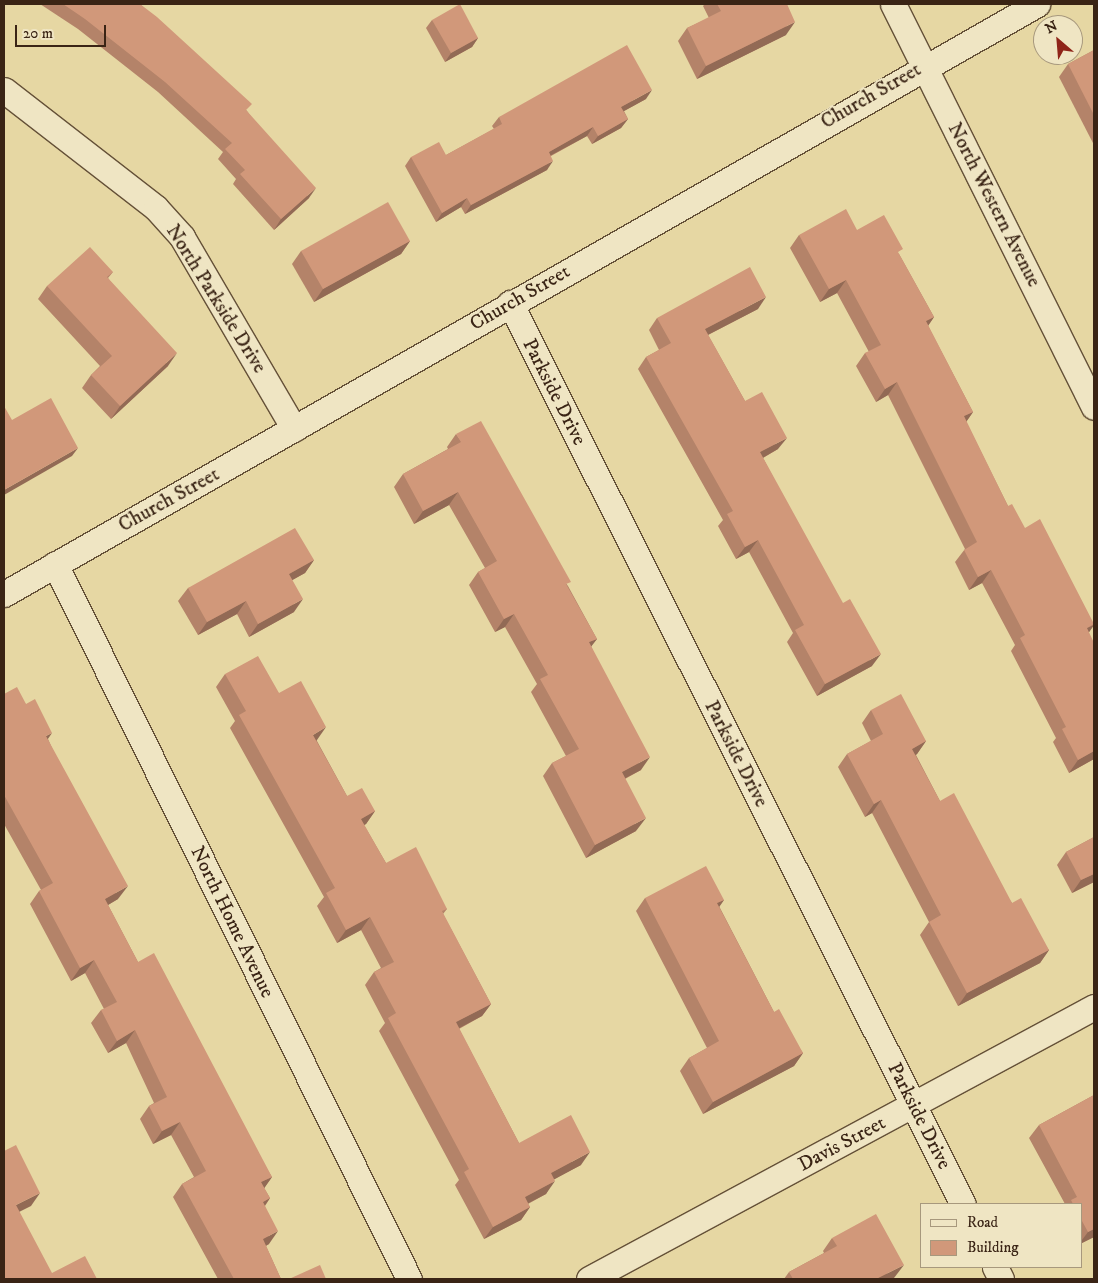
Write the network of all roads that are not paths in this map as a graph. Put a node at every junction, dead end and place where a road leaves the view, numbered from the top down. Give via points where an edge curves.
1 (893, 4) edge
2 (1036, 4) edge
3 (924, 65) junction
4 (4, 90) edge
5 (510, 304) junction
6 (1094, 407) edge
7 (294, 429) junction
8 (55, 564) junction
9 (4, 594) edge
10 (1094, 1007) edge
11 (913, 1105) junction
12 (962, 1203) edge
13 (409, 1279) edge
14 (589, 1279) edge

1 - 3 street, North Western Avenue
2 - 3 street, Church Street
3 - 5 street, Church Street
3 - 6 street, North Western Avenue
4 - 7 street, North Parkside Drive via 163,215 182,238 234,322
5 - 7 street, Church Street
5 - 11 street, Parkside Drive
7 - 8 street, Church Street
8 - 9 street, Church Street
8 - 13 street, North Home Avenue
10 - 11 street, Davis Street
11 - 12 street, Parkside Drive
11 - 14 street, Davis Street

